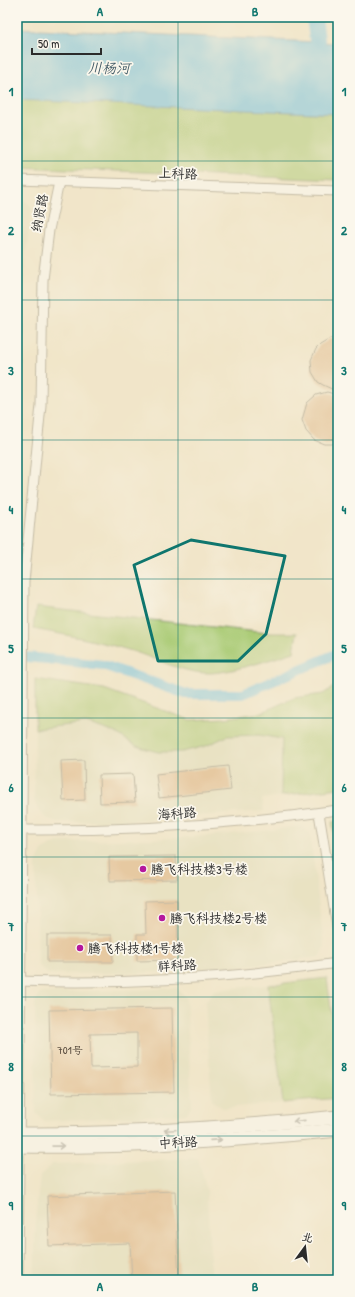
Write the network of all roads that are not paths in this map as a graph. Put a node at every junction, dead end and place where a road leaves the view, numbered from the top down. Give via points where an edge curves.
1 (17, 180) edge
2 (59, 182) junction
3 (338, 192) edge
4 (338, 810) edge
5 (319, 813) junction
6 (19, 830) edge
7 (338, 933) edge
8 (338, 963) edge
9 (19, 981) edge
10 (338, 1117) edge
11 (338, 1130) edge
12 (18, 1140) edge
13 (18, 1280) edge

1 - 2 street, 上科路
2 - 3 street, 上科路
2 - 6 street, 纳贤路 via 49,230 43,280 41,405 27,545 23,623
4 - 5 street, 海科路
5 - 6 street, 海科路 via 134,829
5 - 7 street
6 - 9 street, 纳贤路
8 - 9 street, 祥科路 via 195,978
9 - 12 street, 纳贤路
10 -> 12 street, 中科路 via 189,1130
12 -> 11 street, 中科路 via 114,1145
12 - 13 street, 纳贤路

